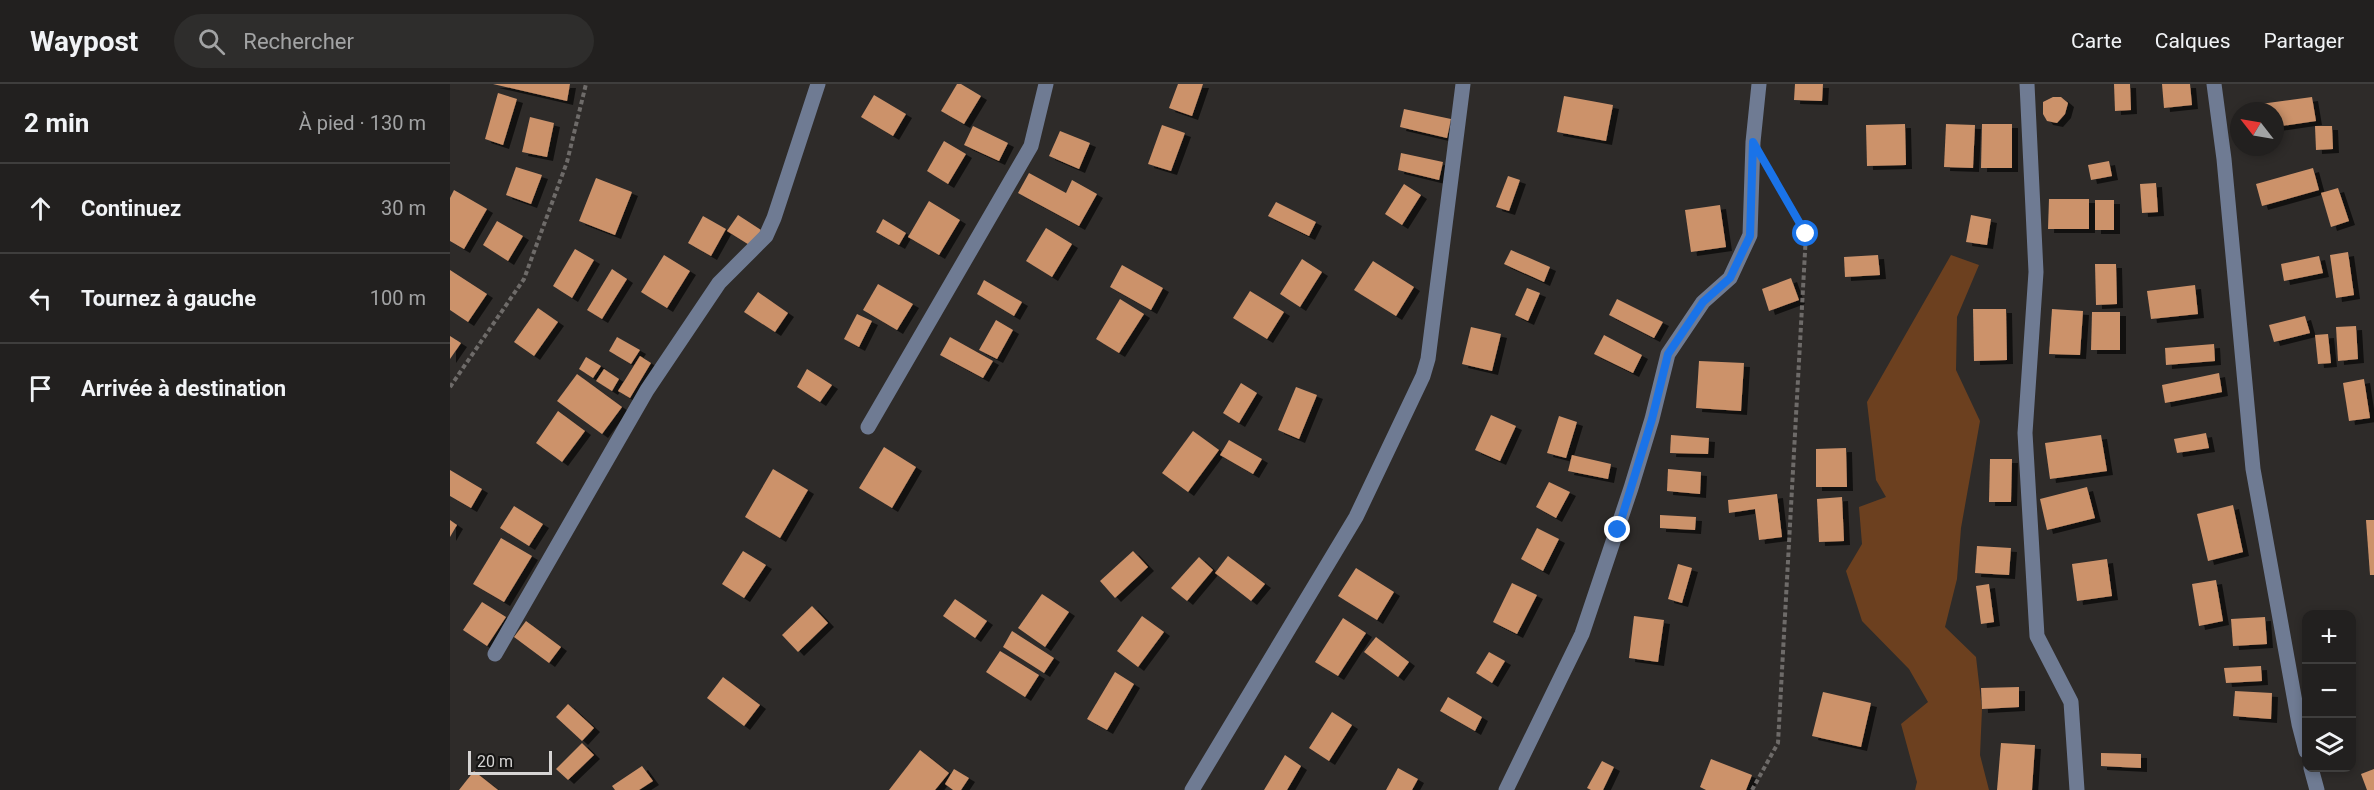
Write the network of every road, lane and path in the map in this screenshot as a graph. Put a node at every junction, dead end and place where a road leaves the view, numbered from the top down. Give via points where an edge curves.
1 (586, 84) edge
2 (818, 84) edge
3 (1046, 84) edge
4 (1463, 84) edge
5 (1759, 84) edge
6 (2027, 84) edge
7 (2214, 84) edge
8 (1753, 142) junction
9 (450, 387) edge
10 (868, 427) dead end
11 (495, 654) dead end
12 (2302, 734) edge
13 (2312, 772) edge
14 (1192, 790) edge
15 (1506, 790) edge
16 (1752, 790) edge
17 (2077, 790) edge
18 (2317, 790) edge

1 - 9 path via 567,162 524,279
2 - 11 street via 766,236 719,283 647,390
3 - 10 street via 1030,146
4 - 14 street via 1423,376 1356,517
5 - 8 street
6 - 17 street via 2036,272 2025,433 2037,636 2071,702
7 - 12 street via 2253,469
8 - 15 street via 1750,236 1730,278 1703,302 1668,354 1635,476 1582,634
8 - 16 path via 1806,234 1779,743
13 - 18 street

